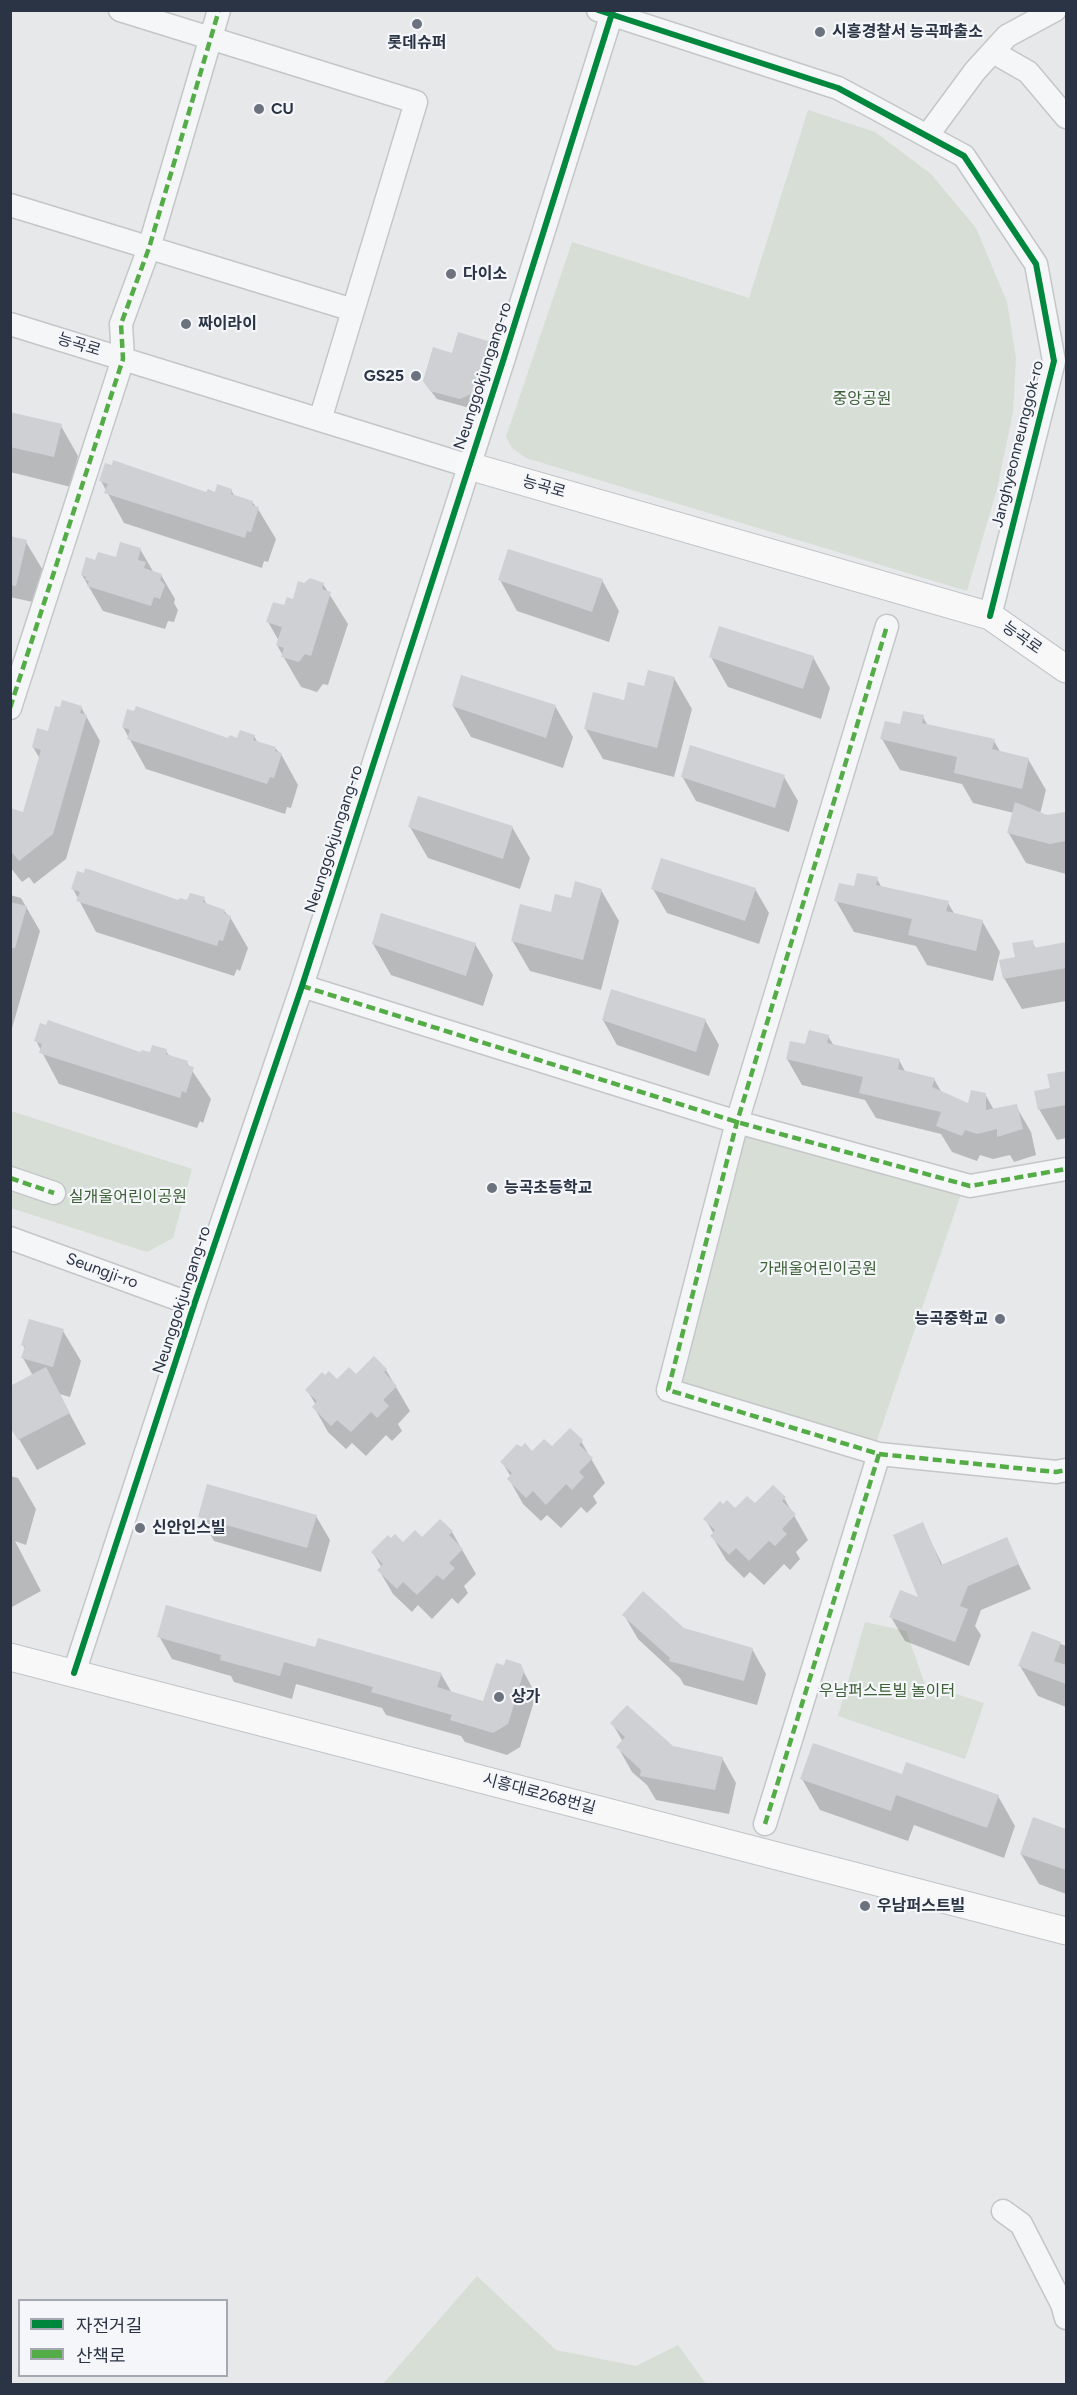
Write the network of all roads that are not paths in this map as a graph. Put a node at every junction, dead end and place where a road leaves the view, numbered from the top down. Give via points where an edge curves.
1 (120, 10) edge
2 (219, 10) edge
3 (1055, 10) edge
4 (607, 12) edge
5 (210, 38) junction
6 (993, 52) junction
7 (1066, 117) edge
8 (927, 136) junction
9 (10, 205) edge
10 (148, 248) junction
11 (353, 310) junction
12 (1056, 314) edge
13 (10, 324) edge
14 (123, 359) junction
15 (320, 420) junction
16 (469, 466) junction
17 (990, 616) junction
18 (887, 626) dead end
19 (1066, 669) edge
20 (10, 708) edge
21 (302, 986) junction
22 (737, 1122) junction
23 (1066, 1169) edge
24 (10, 1178) edge
25 (54, 1192) dead end
26 (10, 1238) edge
27 (194, 1305) junction
28 (879, 1454) junction
29 (1066, 1470) edge
30 (10, 1657) edge
31 (74, 1673) junction
32 (765, 1824) dead end
33 (1066, 1931) edge
34 (1003, 2211) dead end
35 (1066, 2318) edge

1 - 5 street
2 - 5 street
3 - 6 street via 1007,36
4 - 8 street, Janghyeonneunggok-ro via 838,88
4 - 16 street, Neunggokjungang-ro
5 - 10 street
5 - 11 street via 416,102
6 - 7 street via 1028,72
6 - 8 street via 975,70
8 - 12 street, Janghyeonneunggok-ro via 964,156 1036,264
9 - 10 street
10 - 11 street
10 - 14 street via 121,324
11 - 15 street
12 - 17 street, Janghyeonneunggok-ro via 1054,361
13 - 14 street, 능곡로
14 - 15 street, 능곡로
14 - 20 street
15 - 16 street, 능곡로
16 - 17 main road, 능곡로
16 - 21 street, Neunggokjungang-ro
17 - 19 main road, 능곡로
18 - 22 street
21 - 22 street
21 - 27 street, Neunggokjungang-ro
22 - 23 street via 970,1186
22 - 28 street via 668,1390
24 - 25 street
26 - 27 street, Seungji-ro
27 - 31 street, Neunggokjungang-ro
28 - 29 street
28 - 32 street
30 - 31 main road, 시흥대로268번길
31 - 33 main road, 시흥대로268번길
34 - 35 street via 1021,2224

